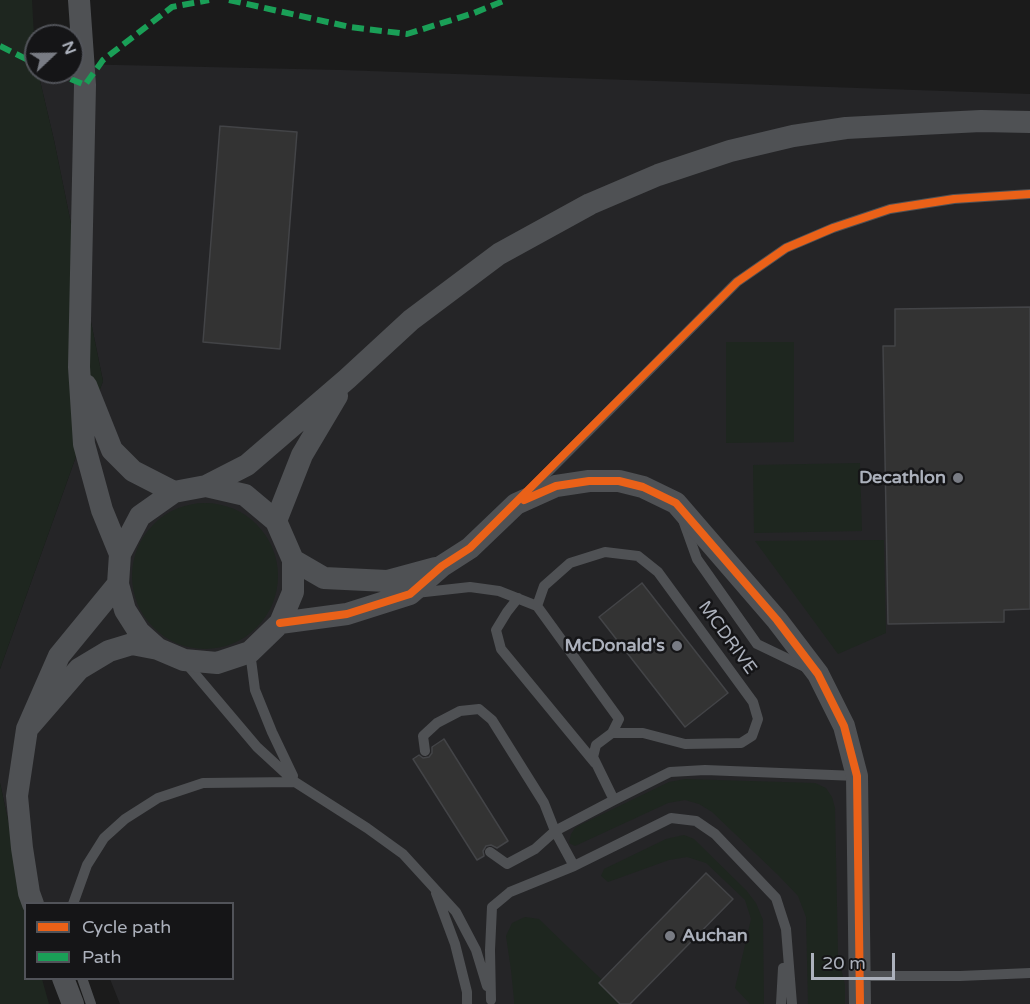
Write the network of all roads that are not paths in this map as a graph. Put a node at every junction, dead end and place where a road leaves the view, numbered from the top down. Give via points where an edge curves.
1 (79, 0) edge
2 (1030, 122) edge
3 (1030, 194) edge
4 (79, 367) junction
5 (347, 379) junction
6 (206, 486) junction
7 (174, 492) junction
8 (676, 503) junction
9 (516, 504) junction
10 (276, 521) junction
11 (120, 554) junction
12 (293, 560) junction
13 (442, 566) junction
14 (118, 584) junction
15 (410, 594) junction
16 (518, 598) junction
17 (537, 606) junction
18 (280, 623) junction
19 (158, 649) junction
20 (250, 652) junction
21 (184, 660) junction
22 (818, 674) junction
23 (27, 729) junction
24 (612, 733) junction
25 (425, 751) dead end
26 (601, 771) junction
27 (857, 776) junction
28 (296, 782) junction
29 (614, 800) junction
30 (555, 831) junction
31 (490, 852) dead end
32 (574, 866) junction
33 (433, 887) junction
34 (33, 902) edge
35 (73, 902) edge
36 (786, 929) junction
37 (1030, 973) edge
38 (860, 976) junction
39 (64, 980) edge
40 (83, 980) edge
41 (491, 1002) edge
42 (73, 1004) edge
43 (91, 1004) edge
44 (467, 1004) edge
45 (781, 1004) edge
46 (792, 1004) edge
47 (860, 1004) edge

1 - 4 street via 85,85
2 - 5 street via 846,128 730,151 658,175 590,204 499,254 411,320
3 - 9 lane via 954,199 890,209 786,248 737,282
4 - 7 street via 112,450 133,471
4 - 11 street via 84,444 102,510
5 - 6 street via 247,465
5 - 10 street via 302,455
6 - 7 street
6 - 10 street via 245,495
7 - 11 street via 140,516
8 - 9 street via 619,480 555,486
8 - 22 street
8 - 22 lane via 697,559 757,644
9 - 13 street via 470,548
10 - 12 street
11 - 14 street
12 - 13 street via 324,578 387,580
12 - 18 street via 292,592
13 - 15 street
14 - 19 street via 125,610 139,632
14 - 23 street via 59,656
15 - 16 lane via 470,587
15 - 18 street via 347,614
16 - 17 lane
16 - 26 lane via 496,630 501,649
17 - 24 lane via 619,719
17 - 24 lane, MCDRIVE via 544,586 570,563 605,552 638,556 658,572 753,702 758,719 752,736 741,743 685,744 643,733
18 - 20 street
19 - 21 street
19 - 23 street via 132,644 109,651 79,669
20 - 21 street via 217,663
20 - 28 lane via 255,690
21 - 28 lane via 257,747
22 - 27 street via 844,726
23 - 34 street via 17,796
24 - 26 lane via 596,745 593,757
25 - 30 lane via 423,736 437,723 460,711 478,709 492,720 544,803
26 - 29 lane
27 - 29 lane via 670,772
27 - 38 street
28 - 33 lane via 404,854
28 - 35 lane via 203,783 158,798 104,838 87,865
29 - 30 lane
30 - 31 lane via 535,849 507,864
30 - 32 lane
32 - 36 lane via 671,818 696,821 715,834 776,898
32 - 41 lane via 510,892 492,907
33 - 41 lane via 456,912 476,950
33 - 44 lane via 455,944
36 - 45 lane
36 - 46 lane
37 - 38 lane
38 - 47 street
39 - 42 street
40 - 43 lane

